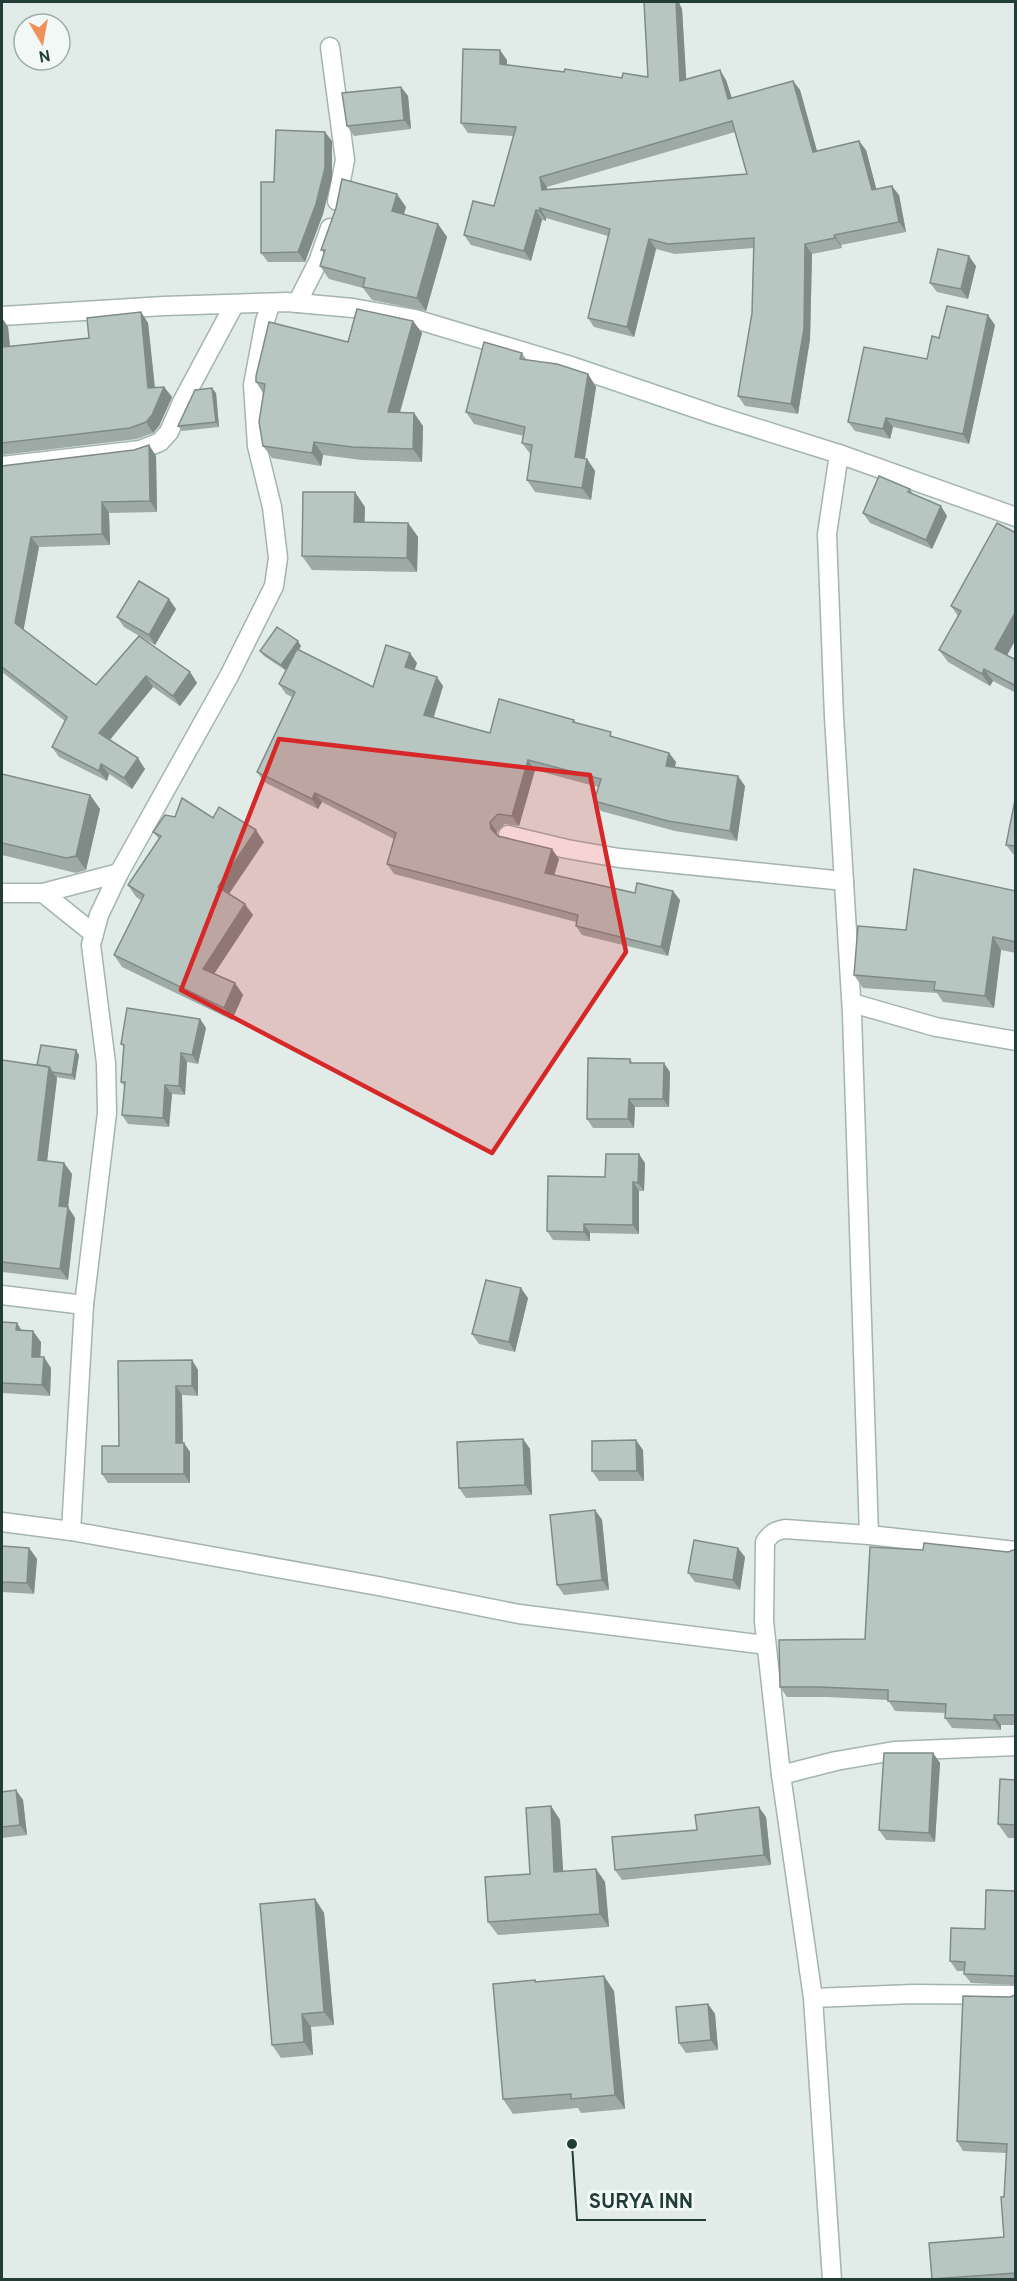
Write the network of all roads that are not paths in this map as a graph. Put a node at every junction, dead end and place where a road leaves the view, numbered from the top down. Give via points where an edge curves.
1 (330, 47) dead end
2 (271, 303) junction
3 (297, 303) junction
4 (234, 304) junction
5 (2, 316) edge
6 (839, 454) junction
7 (2, 466) edge
8 (1016, 517) edge
9 (508, 835) dead end
10 (119, 873) junction
11 (844, 881) junction
12 (2, 893) edge
13 (43, 893) junction
14 (94, 934) junction
15 (852, 1003) junction
16 (1016, 1041) edge
17 (2, 1295) edge
18 (84, 1305) junction
19 (2, 1522) edge
20 (71, 1531) junction
21 (869, 1535) junction
22 (1016, 1551) edge
23 (766, 1645) junction
24 (1016, 1746) edge
25 (781, 1775) junction
26 (1016, 1995) edge
27 (813, 1998) junction
28 (832, 2280) edge

1 - 3 street via 344,147 343,178 318,262
2 - 3 street
2 - 4 street
2 - 10 street via 253,384 257,446 276,538 274,586 229,676
3 - 6 street via 415,319 568,364
4 - 5 street
4 - 7 street via 169,432 160,442 140,450
6 - 8 street
6 - 11 street via 828,534
9 - 11 street via 619,858
10 - 13 street
10 - 14 street
11 - 15 street
12 - 13 street
13 - 14 street
14 - 18 street via 91,945 106,1063 107,1113
15 - 16 street via 936,1027
15 - 21 street
17 - 18 street
18 - 20 street
19 - 20 street
20 - 23 street via 519,1614
21 - 22 street
21 - 23 street via 785,1529 770,1535 764,1551
23 - 25 street
24 - 25 street via 894,1751
25 - 27 street
26 - 27 street
27 - 28 street

